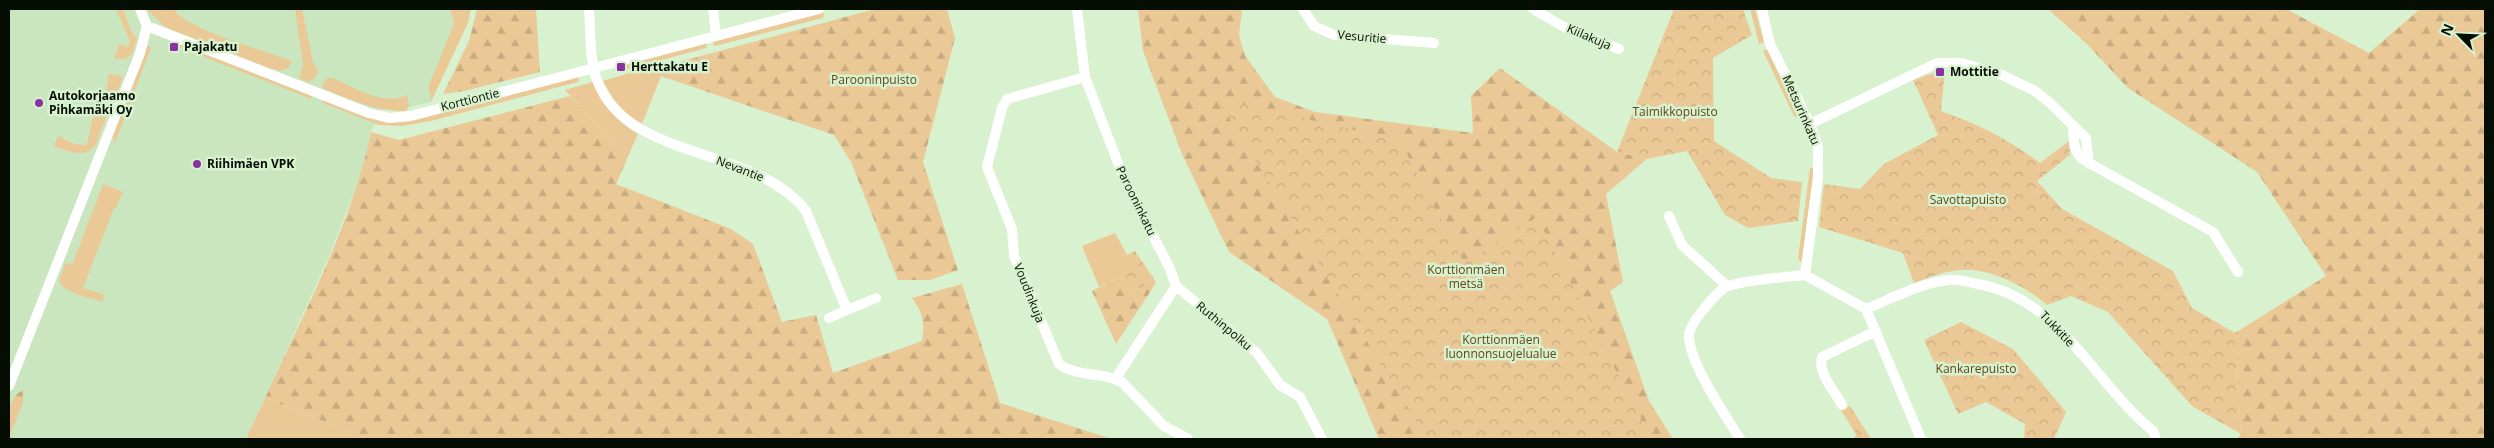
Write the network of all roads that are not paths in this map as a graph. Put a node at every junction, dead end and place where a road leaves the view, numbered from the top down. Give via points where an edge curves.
1 (140, 9) edge
2 (589, 9) edge
3 (714, 9) edge
4 (820, 9) edge
5 (1077, 9) edge
6 (1303, 9) edge
7 (1533, 9) edge
8 (1762, 9) edge
9 (146, 26) junction
10 (716, 36) junction
11 (1434, 43) dead end
12 (1619, 49) dead end
13 (594, 68) junction
14 (1085, 77) junction
15 (1810, 124) junction
16 (1669, 216) dead end
17 (2238, 272) dead end
18 (1805, 275) junction
19 (1176, 286) junction
20 (1727, 286) junction
21 (876, 298) dead end
22 (1866, 309) junction
23 (847, 310) junction
24 (829, 318) dead end
25 (1876, 331) junction
26 (1116, 378) junction
27 (9, 386) edge
28 (1842, 405) dead end
29 (1188, 439) edge
30 (1322, 439) edge
31 (1740, 439) edge
32 (1921, 439) edge
33 (2156, 439) edge

1 - 9 street
2 - 13 street, Nevantie
3 - 10 street
4 - 10 street, Korttiontie
5 - 14 street, Parooninkatu
6 - 11 street, Vesuritie via 1314,26 1334,35
7 - 12 street, Kiilakuja via 1566,28
8 - 15 street, Metsurinkatu via 1770,44
9 - 13 street, Korttiontie via 389,118 411,116
9 - 27 street via 140,53
10 - 13 street, Korttiontie
13 - 23 street, Nevantie via 607,100 624,120 646,132 768,179 799,202 806,211
14 - 19 street, Parooninkatu via 1123,176
14 - 26 street, Voudinkuja via 1007,99 986,166 1012,229 1014,256 1056,360 1071,371
15 - 17 street via 1942,61 1985,68 2019,82 2050,103 2073,125 2076,153 2089,164 2214,232
15 - 18 street, Metsurinkatu via 1819,162
16 - 20 street via 1682,245
18 - 20 street
18 - 22 street
19 - 26 street
19 - 30 street, Ruthinpolku via 1257,353 1280,385 1300,397
20 - 31 street via 1700,314 1688,334 1695,358
21 - 23 street
22 - 25 street
22 - 33 street, Tukkitie via 1916,288 1950,280 1989,286 2023,299 2044,314 2153,431
23 - 24 street
25 - 28 street via 1822,357 1822,370
25 - 32 street
26 - 29 street via 1164,426

